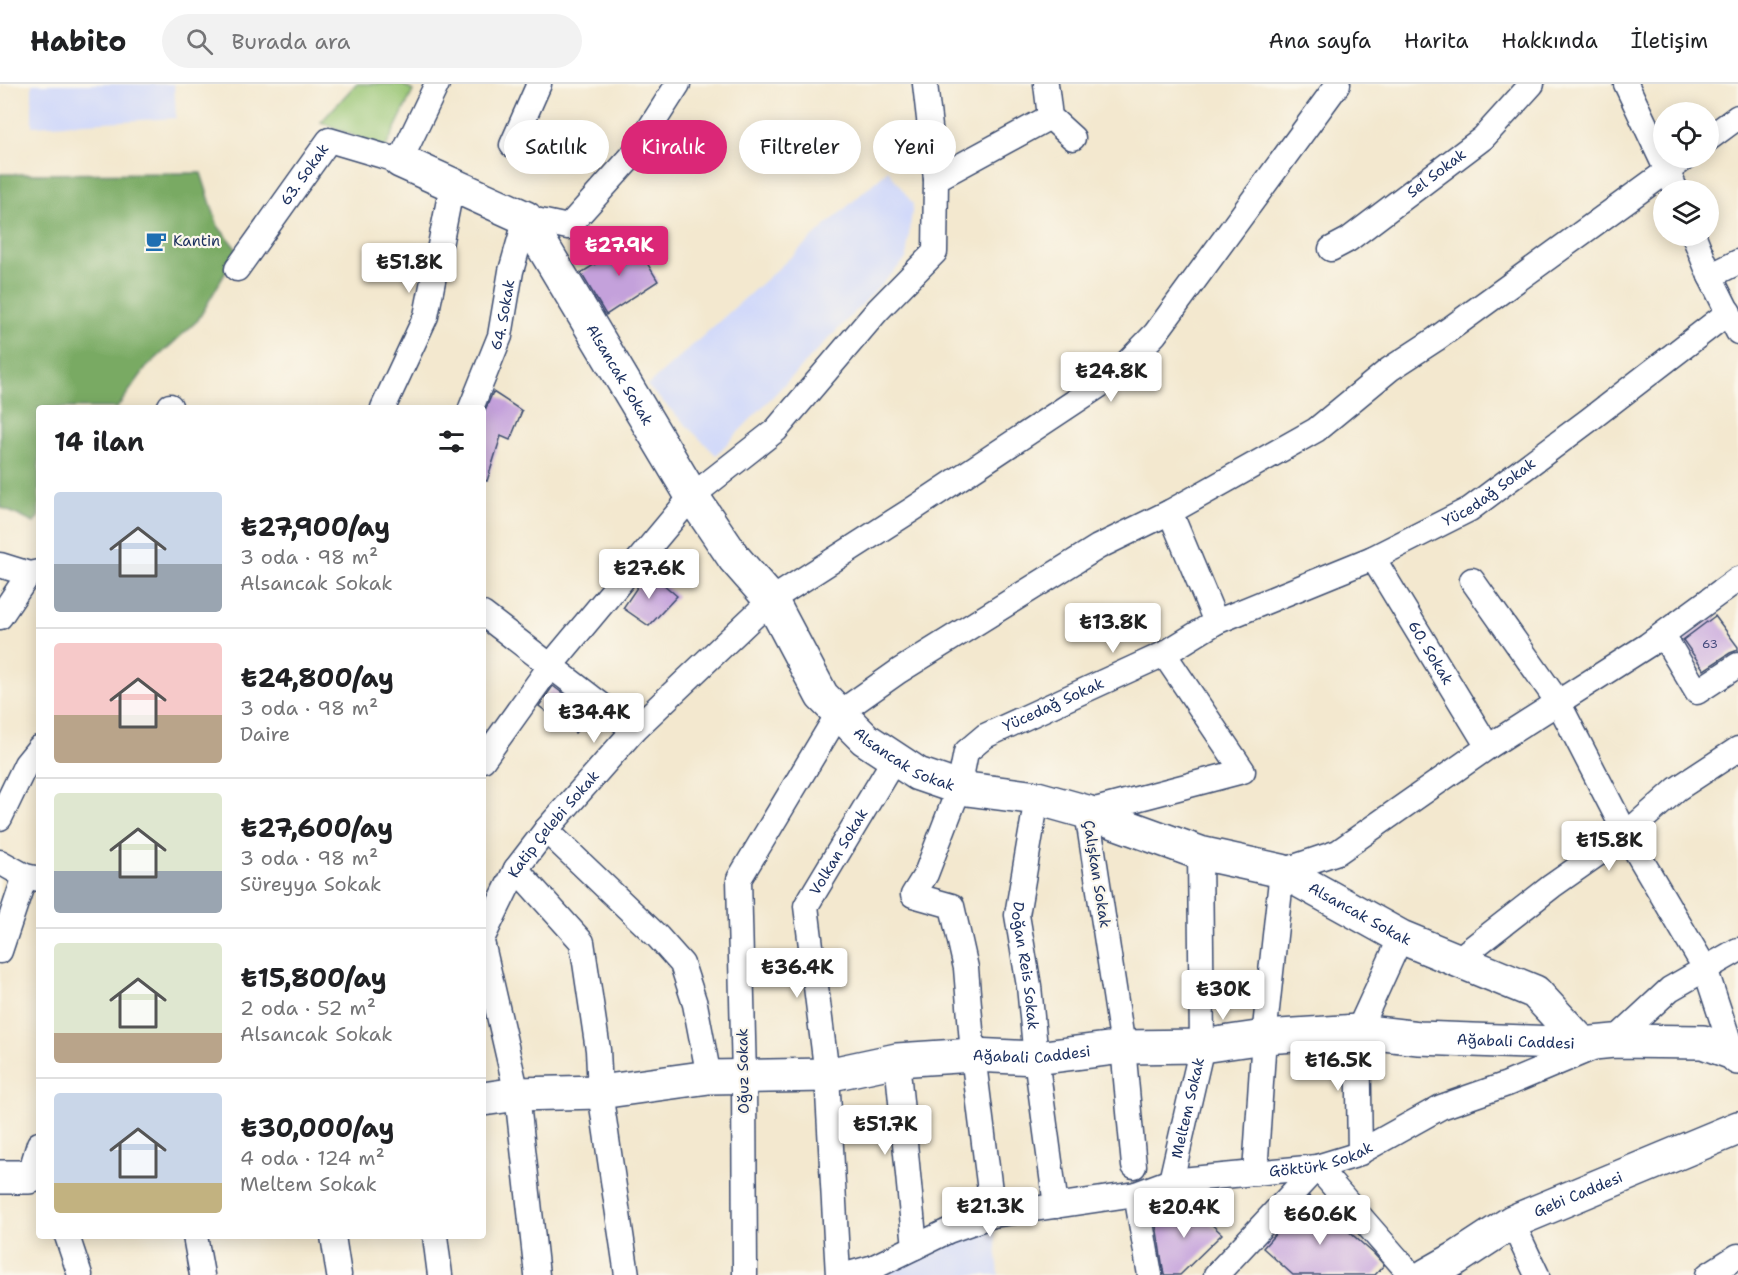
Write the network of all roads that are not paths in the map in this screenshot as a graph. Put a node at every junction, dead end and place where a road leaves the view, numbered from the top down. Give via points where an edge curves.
1 (437, 84) edge
2 (539, 84) edge
3 (678, 84) edge
4 (925, 84) edge
5 (1046, 84) edge
6 (1338, 84) edge
7 (1532, 84) edge
8 (1626, 84) edge
9 (1050, 117) junction
10 (1738, 117) edge
11 (523, 120) edge
12 (1719, 132) edge
13 (1073, 138) dead end
14 (400, 161) junction
15 (1676, 173) edge
16 (936, 179) junction
17 (452, 185) junction
18 (526, 218) junction
19 (1698, 246) edge
20 (1331, 249) dead end
21 (1738, 262) edge
22 (237, 269) dead end
23 (1710, 276) junction
24 (1734, 322) edge
25 (384, 405) edge
26 (472, 405) edge
27 (692, 496) junction
28 (1170, 512) junction
29 (1373, 558) junction
30 (0, 565) edge
31 (34, 573) edge
32 (1738, 579) edge
33 (1472, 580) dead end
34 (771, 600) junction
35 (486, 616) edge
36 (0, 617) edge
37 (1216, 622) junction
38 (1663, 635) junction
39 (1164, 654) junction
40 (551, 665) junction
41 (1738, 665) edge
42 (1558, 702) junction
43 (838, 714) junction
44 (634, 730) junction
45 (1488, 747) junction
46 (1738, 749) edge
47 (36, 752) edge
48 (486, 755) edge
49 (895, 758) junction
50 (958, 788) junction
51 (1037, 798) junction
52 (1087, 812) junction
53 (0, 818) edge
54 (546, 830) junction
55 (1626, 834) junction
56 (1200, 854) junction
57 (0, 862) edge
58 (516, 869) junction
59 (1282, 871) junction
60 (32, 877) edge
61 (486, 931) edge
62 (1401, 937) junction
63 (1738, 950) edge
64 (0, 951) edge
65 (486, 959) edge
66 (1457, 960) junction
67 (1705, 968) junction
68 (1358, 1031) junction
69 (1264, 1037) junction
70 (1611, 1042) junction
71 (1202, 1046) junction
72 (1123, 1047) junction
73 (973, 1055) junction
74 (1736, 1056) edge
75 (1036, 1058) junction
76 (897, 1060) junction
77 (827, 1075) junction
78 (709, 1077) junction
79 (744, 1077) junction
80 (600, 1092) junction
81 (517, 1094) junction
82 (486, 1099) edge
83 (1738, 1128) edge
84 (36, 1150) edge
85 (1360, 1153) junction
86 (1134, 1166) dead end
87 (1317, 1167) junction
88 (1255, 1173) junction
89 (23, 1176) edge
90 (1171, 1181) junction
91 (1136, 1194) junction
92 (1056, 1206) junction
93 (993, 1215) junction
94 (1512, 1221) junction
95 (69, 1239) edge
96 (196, 1239) edge
97 (333, 1239) edge
98 (435, 1239) edge
99 (915, 1247) junction
100 (1738, 1256) edge
101 (80, 1275) edge
102 (202, 1275) edge
103 (339, 1275) edge
104 (440, 1275) edge
105 (537, 1275) edge
106 (627, 1275) edge
107 (745, 1275) edge
108 (838, 1275) edge
109 (845, 1275) edge
110 (1150, 1275) edge
111 (1216, 1275) edge
112 (1411, 1275) edge
113 (1426, 1275) edge
114 (1538, 1275) edge
115 (1708, 1275) edge

1 - 14 street
2 - 11 street
3 - 18 street via 632,156 568,227
4 - 16 street
5 - 9 street
6 - 34 street, Katip Çelebi Sokak via 1155,334 1116,375
7 - 20 street, Sel Sokak via 1483,138
8 - 15 street
9 - 13 street
9 - 16 street
10 - 12 street
14 - 17 street
14 - 22 street, 63. Sokak via 329,140
15 - 28 street via 1390,369 1316,430
16 - 27 street via 935,252 878,310 776,430
17 - 18 street
17 - 25 street via 426,316
18 - 26 street, 64. Sokak via 511,271 500,336
18 - 27 street, Alsancak Sokak
19 - 23 street
21 - 23 street
23 - 24 street
24 - 29 street, Yücedağ Sokak via 1589,420 1470,509
27 - 34 street, Alsancak Sokak via 734,558
27 - 40 street
28 - 37 street
28 - 43 street via 1098,547 899,670
29 - 37 street, Yücedağ Sokak
29 - 45 street, 60. Sokak
30 - 31 street
31 - 36 street
32 - 38 street
33 - 42 street
34 - 43 street, Alsancak Sokak via 822,696
34 - 44 street, Katip Çelebi Sokak
35 - 40 street
37 - 39 street, Yücedağ Sokak
38 - 41 street via 1697,692
38 - 42 street
39 - 50 street, Yücedağ Sokak via 985,736 966,752
39 - 52 street, Çalışkan Sokak via 1244,771
40 - 44 street
40 - 48 street
42 - 45 street
42 - 55 street
43 - 49 street, Alsancak Sokak via 865,739
43 - 79 street, Oğuz Sokak via 739,879
44 - 54 street, Katip Çelebi Sokak
45 - 59 street via 1338,852
46 - 55 street via 1677,789
47 - 53 street
49 - 50 street, Alsancak Sokak via 918,774
49 - 77 street, Volkan Sokak via 806,906
50 - 51 street, Alsancak Sokak
50 - 73 street, Yücedağ Sokak via 926,874 913,895 952,906 966,968
51 - 52 street, Alsancak Sokak
51 - 75 street, Doğan Reis Sokak via 1017,915
52 - 56 street, Alsancak Sokak
52 - 72 street, Çalışkan Sokak
54 - 58 street, Katip Çelebi Sokak
54 - 78 street via 682,963 695,1004
55 - 66 street
55 - 67 street
56 - 59 street, Alsancak Sokak
56 - 71 street, Meltem Sokak
57 - 60 street
58 - 61 street, Katip Çelebi Sokak
58 - 80 street via 582,942 598,1050
59 - 62 street, Alsancak Sokak
59 - 69 street
60 - 64 street
62 - 66 street, Alsancak Sokak
62 - 68 street
63 - 67 street, Göktürk Sokak
65 - 81 street
66 - 70 street, Alsancak Sokak via 1535,992
67 - 70 street, Göktürk Sokak via 1670,989
67 - 74 street
68 - 69 street, Ağabali Caddesi
68 - 70 street, Ağabali Caddesi via 1419,1038
68 - 85 street
69 - 71 street, Ağabali Caddesi
69 - 88 street
70 - 74 street, Ağabali Caddesi via 1703,1042
70 - 85 street, Göktürk Sokak via 1441,1107
71 - 72 street, Ağabali Caddesi
71 - 90 street, Meltem Sokak
72 - 75 street, Ağabali Caddesi
72 - 86 street, Çalışkan Sokak
73 - 75 street, Ağabali Caddesi
73 - 76 street, Ağabali Caddesi
73 - 93 street, Yücedağ Sokak
75 - 92 street, Doğan Reis Sokak
76 - 77 street, Ağabali Caddesi
76 - 99 street
77 - 79 street, Ağabali Caddesi
77 - 108 street, Volkan Sokak
78 - 79 street, Ağabali Caddesi
78 - 80 street, Ağabali Caddesi
79 - 107 street, Oğuz Sokak
80 - 81 street, Ağabali Caddesi
80 - 106 street
81 - 82 street, Ağabali Caddesi
81 - 105 street
83 - 94 street, Gebi Caddesi
84 - 89 street
85 - 87 street, Göktürk Sokak
87 - 88 street, Göktürk Sokak
87 - 111 street
87 - 112 street
88 - 90 street, Göktürk Sokak
90 - 91 street, Göktürk Sokak
91 - 92 street, Göktürk Sokak
91 - 110 street
92 - 93 street, Göktürk Sokak
93 - 99 street, Göktürk Sokak
94 - 113 street, Gebi Caddesi
94 - 114 street
95 - 101 street
96 - 102 street
97 - 103 street
98 - 104 street
99 - 109 street, Göktürk Sokak via 874,1267
100 - 115 street

